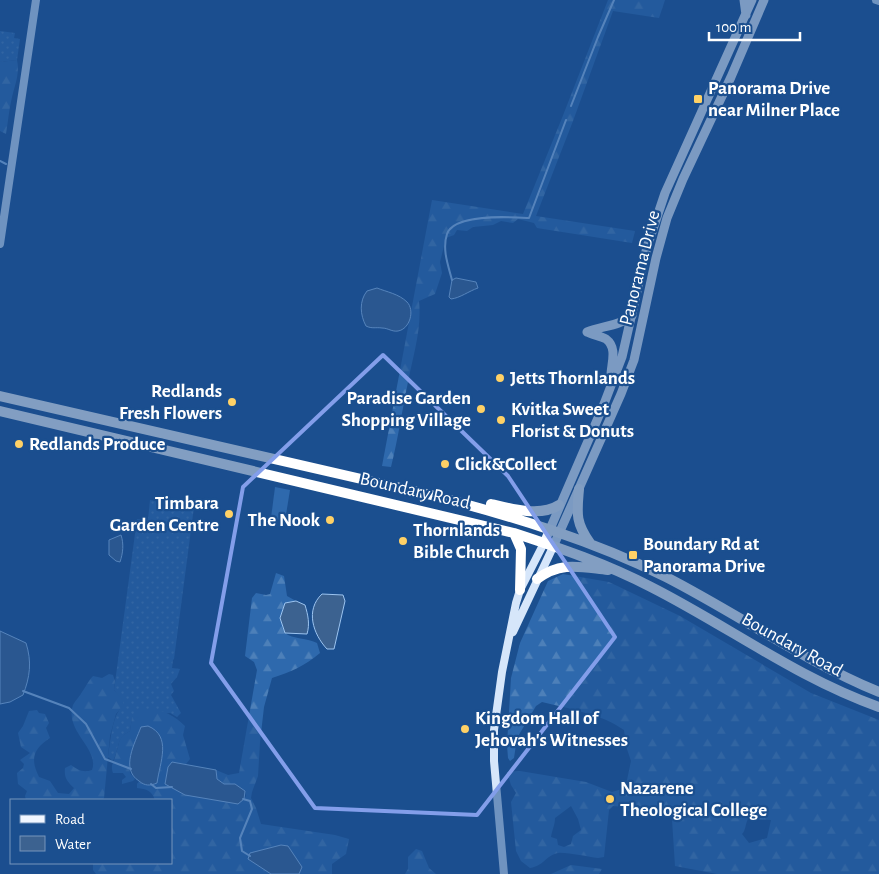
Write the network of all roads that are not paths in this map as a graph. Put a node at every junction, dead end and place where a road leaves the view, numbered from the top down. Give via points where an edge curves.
1 (36, 0) edge
2 (744, 0) edge
3 (752, 0) edge
4 (764, 0) edge
5 (746, 15) junction
6 (0, 244) edge
7 (632, 316) junction
8 (611, 388) junction
9 (0, 396) edge
10 (0, 411) edge
11 (362, 480) junction
12 (579, 489) junction
13 (359, 495) junction
14 (431, 495) junction
15 (560, 505) junction
16 (549, 529) junction
17 (560, 532) junction
18 (514, 533) junction
19 (590, 543) junction
20 (548, 545) junction
21 (617, 571) junction
22 (537, 579) junction
23 (520, 590) junction
24 (507, 648) junction
25 (841, 675) junction
26 (834, 688) junction
27 (879, 692) edge
28 (879, 707) edge
29 (504, 874) edge

1 - 6 main road
2 - 5 main road
3 - 5 main road, Panorama Drive
4 - 12 main road, Panorama Drive via 667,218 634,360
5 - 7 main road, Panorama Drive via 665,193 647,246
7 - 8 main road, Panorama Drive
7 - 8 main road via 623,322 587,332 605,338 611,344
8 - 15 main road, Panorama Drive
9 - 11 highway, Boundary Road
10 - 13 highway, Boundary Road
11 - 13 highway
11 - 14 highway, Boundary Road
12 - 17 main road, Panorama Drive
12 - 19 highway via 579,526
13 - 18 highway, Boundary Road
14 - 15 highway via 451,494 525,510 548,511
14 - 16 highway, Boundary Road
15 - 16 main road, Panorama Drive
16 - 17 highway, Boundary Road
16 - 20 main road, Panorama Drive
17 - 19 highway, Boundary Road
17 - 20 main road, Panorama Drive
18 - 20 highway, Boundary Road
18 - 23 highway via 522,549
19 - 25 highway, Boundary Road via 666,577
20 - 21 highway, Boundary Road
20 - 22 main road
20 - 23 main road
21 - 22 highway via 563,566 547,571
21 - 26 highway, Boundary Road
22 - 24 main road
23 - 24 main road
24 - 29 main road via 493,753
25 - 26 highway
25 - 27 highway, Boundary Road
26 - 28 highway, Boundary Road

